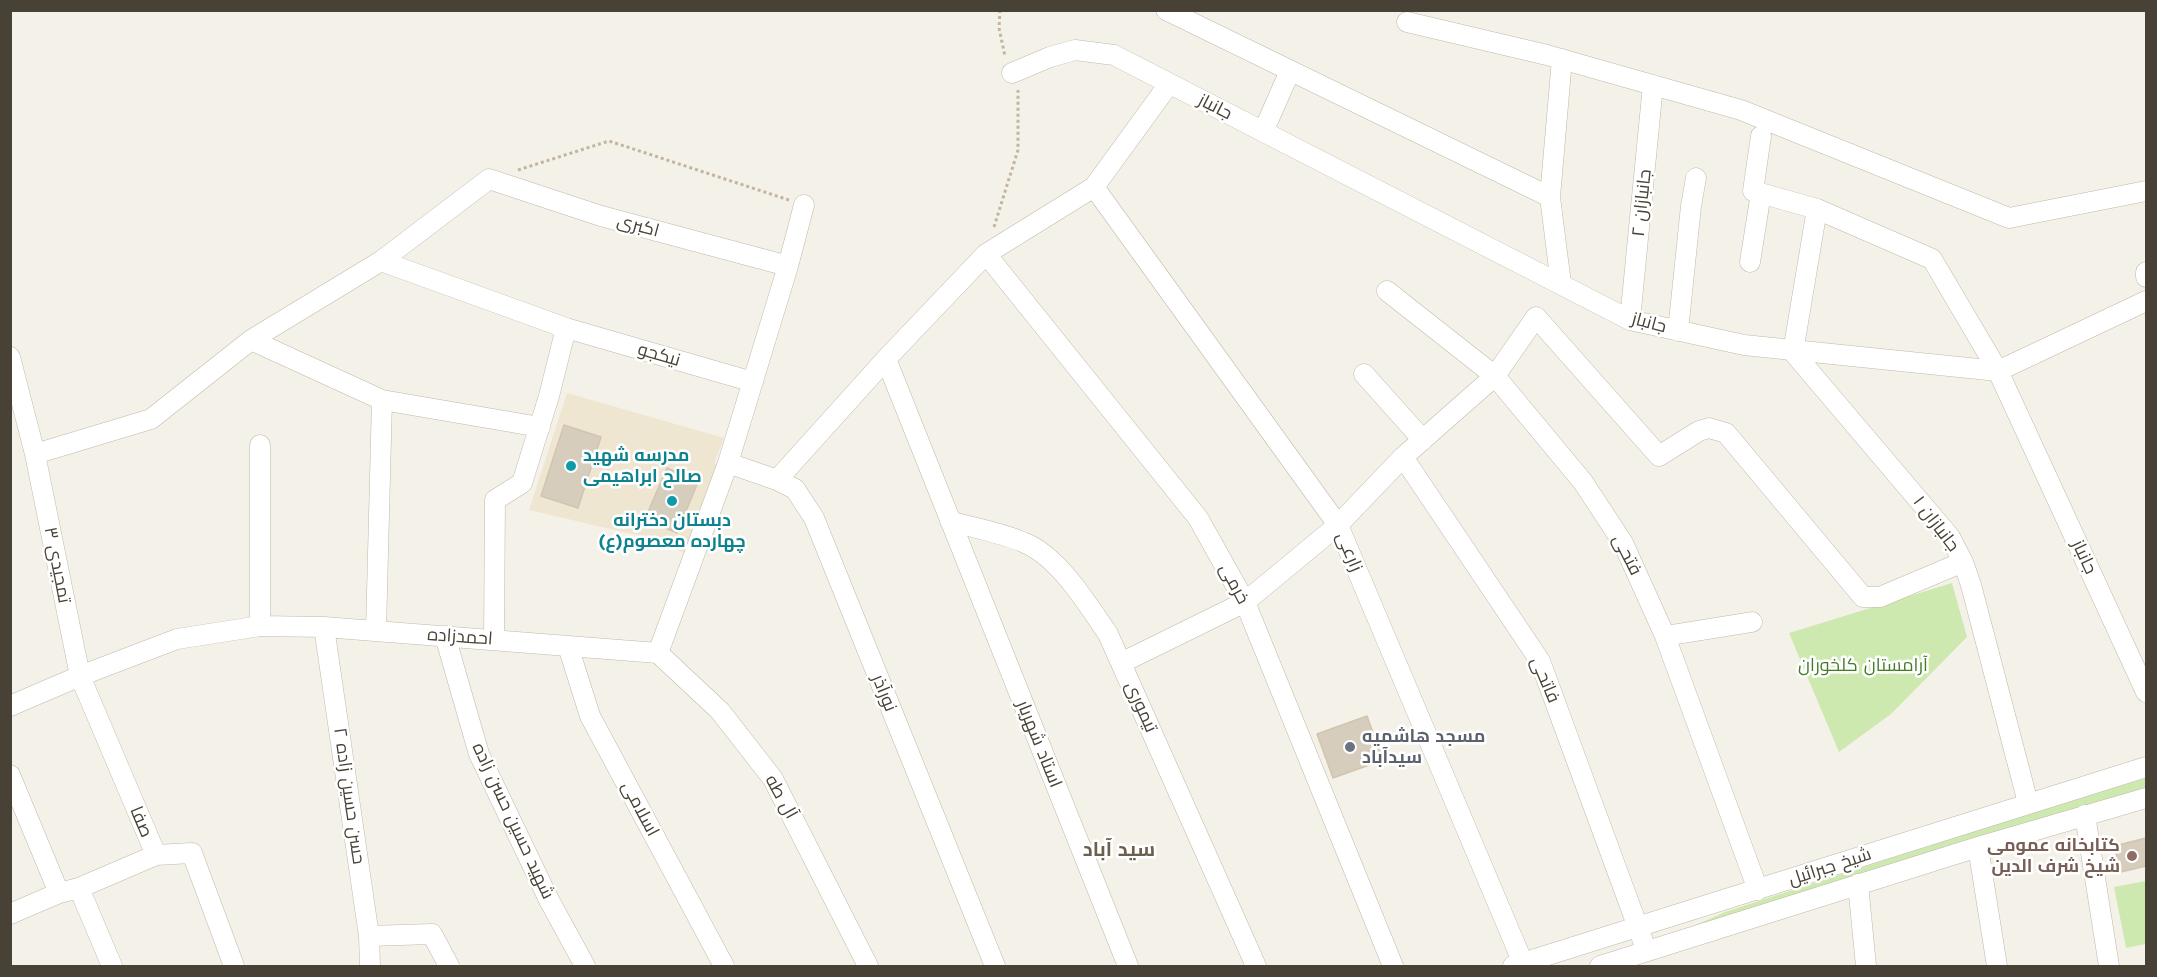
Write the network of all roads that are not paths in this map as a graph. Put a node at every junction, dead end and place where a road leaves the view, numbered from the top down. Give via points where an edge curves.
1 (1166, 10) edge
2 (1407, 22) dead end
3 (1562, 59) junction
4 (1290, 71) junction
5 (1012, 73) road end
6 (1169, 84) junction
7 (1653, 85) junction
8 (1263, 132) junction
9 (1761, 135) dead end
10 (1696, 178) dead end
11 (1094, 187) junction
12 (2146, 191) edge
13 (1761, 193) junction
14 (1550, 197) junction
15 (804, 205) road end
16 (1817, 209) junction
17 (986, 254) junction
18 (381, 261) junction
19 (1750, 262) dead end
20 (788, 267) junction
21 (1561, 284) junction
22 (1387, 291) dead end
23 (2146, 301) edge
24 (1630, 320) junction
25 (566, 328) junction
26 (1678, 331) junction
27 (251, 340) junction
28 (1793, 352) junction
29 (10, 357) edge
30 (886, 359) junction
31 (1998, 371) junction
32 (1364, 374) dead end
33 (1496, 376) junction
34 (753, 382) junction
35 (382, 400) junction
36 (540, 427) junction
37 (1423, 440) junction
38 (260, 445) dead end
39 (35, 454) junction
40 (1403, 457) junction
41 (728, 463) junction
42 (777, 480) junction
43 (950, 521) junction
44 (1338, 525) junction
45 (1963, 562) junction
46 (1245, 602) junction
47 (1752, 622) dead end
48 (260, 626) junction
49 (324, 627) junction
50 (376, 631) junction
51 (445, 636) junction
52 (1665, 636) junction
53 (494, 639) junction
54 (568, 646) junction
55 (658, 653) junction
56 (1121, 663) junction
57 (80, 676) junction
58 (2146, 692) edge
59 (10, 706) edge
60 (2146, 767) edge
61 (10, 775) edge
62 (2146, 798) edge
63 (2028, 803) junction
64 (2085, 815) junction
65 (1978, 847) junction
66 (156, 855) junction
67 (1858, 884) junction
68 (79, 888) junction
69 (1758, 890) junction
70 (59, 893) junction
71 (10, 914) edge
72 (1639, 928) junction
73 (369, 936) junction
74 (1646, 951) junction
75 (1518, 965) edge
76 (112, 966) edge
77 (234, 966) edge
78 (370, 966) edge
79 (449, 966) edge
80 (585, 966) edge
81 (724, 966) edge
82 (868, 966) edge
83 (995, 966) edge
84 (1128, 966) edge
85 (1256, 966) edge
86 (1393, 966) edge
87 (1600, 966) edge
88 (1866, 966) edge
89 (1997, 966) edge
90 (2109, 966) edge

1 - 4 street
2 - 3 street
3 - 7 street
3 - 14 street
4 - 8 street
4 - 14 street
5 - 6 street, جانباز via 1075,50 1114,55
6 - 8 street, جانباز
6 - 11 street
7 - 12 street via 1741,110 2009,218
7 - 24 street, جانبازان ۲
8 - 21 street, جانباز
9 - 13 street via 1753,191
10 - 26 street
11 - 17 street
11 - 44 street, زارعی
13 - 16 street
13 - 19 street
14 - 21 street
15 - 20 street
16 - 28 street
16 - 31 street via 1932,259
17 - 30 street
17 - 46 street, خرمی via 1198,518
18 - 20 street, اکبری via 489,179 601,216
18 - 25 street, نیکجو
18 - 27 street
20 - 34 street
21 - 24 street, جانباز
22 - 33 street, فتحی
23 - 31 street
24 - 26 street, جانباز
25 - 34 street, نیکجو
25 - 36 street
26 - 28 street, جانباز
27 - 35 street
27 - 39 street via 151,419
28 - 31 street, جانباز
28 - 45 street, جانبازان ۱ via 1950,537
29 - 39 street, تمجیدی ۳
30 - 42 street
30 - 43 street, استاد شهریار
31 - 58 street, جانباز
32 - 37 street
33 - 37 street
33 - 45 street via 1536,317 1659,456 1699,431 1709,428 1726,433 1863,597 1880,597
33 - 52 street, فتحی via 1583,482 1623,543
34 - 41 street
35 - 36 street
35 - 50 street
36 - 53 street via 522,483 495,500
37 - 40 street
38 - 48 street
39 - 57 street, تمجیدی ۳
40 - 44 street
40 - 72 street, فاتحی via 1540,661
41 - 42 street, نورآذر
41 - 55 street
42 - 83 street, نورآذر via 795,489 814,518
43 - 56 street, تیموری via 1026,543 1045,556 1077,587 1108,634
43 - 84 street, استاد شهریار
44 - 46 street
44 - 75 street, زارعی
45 - 63 street, جانبازان ۱
46 - 56 street
46 - 86 street, خرمی
47 - 52 street
48 - 49 street, احمدزاده
48 - 57 street, احمدزاده via 177,639
49 - 50 street, احمدزاده
49 - 73 street, حسن حسین زاده ۲
50 - 51 street, احمدزاده
51 - 53 street, احمدزاده
51 - 80 street, شهید حسین حسن زاده via 479,754
52 - 69 street, فتحی
53 - 54 street, احمدزاده
54 - 55 street, احمدزاده
54 - 81 street, اسلامی via 591,716
55 - 82 street, آل طه via 720,711 773,779
56 - 85 street, تیموری
57 - 59 street, احمدزاده
57 - 66 street, صفا
60 - 63 street, شیخ جبرائیل
61 - 70 street
62 - 64 street, شیخ جبرائیل
63 - 69 street, شیخ جبرائیل
64 - 65 street, شیخ جبرائیل
64 - 90 street
65 - 67 street, شیخ جبرائیل
65 - 89 street
66 - 68 street
66 - 77 street, صفا via 192,854
67 - 74 street, شیخ جبرائیل
67 - 88 street
68 - 70 street
68 - 76 street
69 - 72 street, شیخ جبرائیل
70 - 71 street
72 - 74 street, فاتحی
72 - 75 street, شیخ جبرائیل
73 - 78 street, حسن حسین زاده ۲
73 - 79 street via 432,934
74 - 87 street, شیخ جبرائیل

